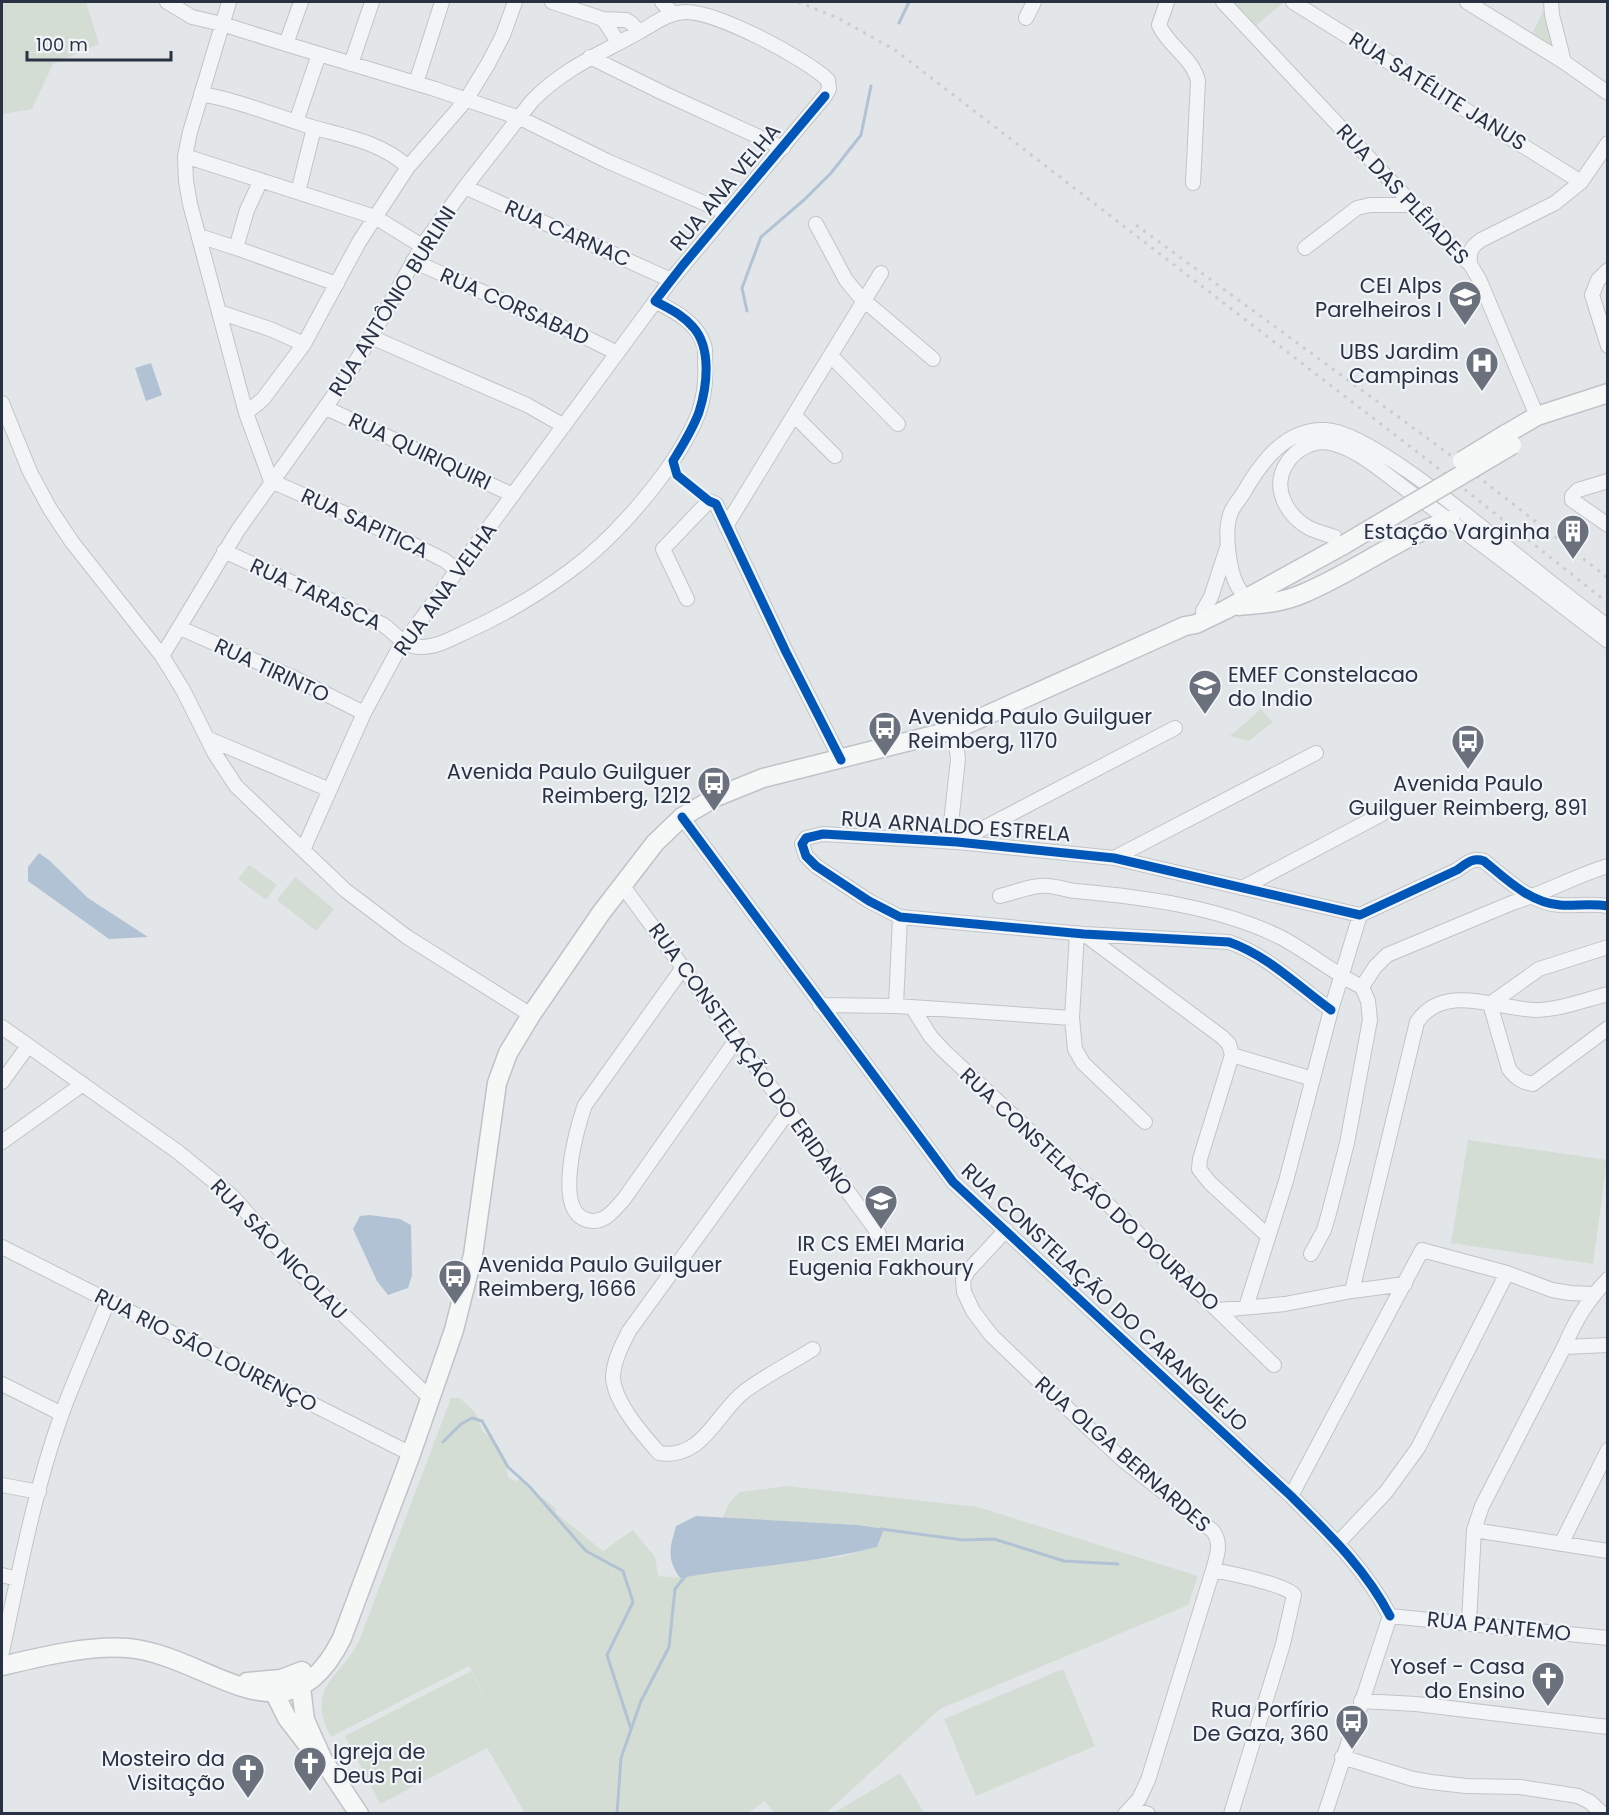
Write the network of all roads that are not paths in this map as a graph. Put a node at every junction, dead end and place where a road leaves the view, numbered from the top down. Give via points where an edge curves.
1 (167, 2) edge
2 (229, 2) edge
3 (301, 2) edge
4 (372, 2) edge
5 (442, 2) edge
6 (515, 2) edge
7 (552, 2) edge
8 (662, 2) edge
9 (1034, 2) edge
10 (1167, 2) edge
11 (1223, 2) edge
12 (1293, 2) edge
13 (1467, 2) edge
14 (1551, 2) edge
15 (673, 14) junction
16 (1026, 18) dead end
17 (603, 19) junction
18 (222, 24) junction
19 (639, 33) junction
20 (618, 42) junction
21 (286, 44) junction
22 (320, 54) junction
23 (590, 57) junction
24 (1564, 62) junction
25 (351, 64) junction
26 (416, 83) junction
27 (1608, 93) edge
28 (201, 94) junction
29 (466, 100) junction
30 (520, 118) junction
31 (296, 122) junction
32 (314, 128) junction
33 (1608, 143) edge
34 (783, 148) junction
35 (185, 156) junction
36 (408, 167) junction
37 (261, 180) junction
38 (1581, 182) junction
39 (1193, 183) dead end
40 (465, 187) junction
41 (298, 192) junction
42 (1413, 205) junction
43 (727, 213) junction
44 (375, 218) junction
45 (816, 224) dead end
46 (199, 236) junction
47 (422, 246) junction
48 (236, 248) junction
49 (1305, 248) dead end
50 (413, 261) junction
51 (1470, 264) junction
52 (1608, 270) edge
53 (880, 273) dead end
54 (670, 280) junction
55 (337, 284) junction
56 (864, 300) junction
57 (1608, 300) edge
58 (655, 302) junction
59 (1593, 305) junction
60 (219, 312) junction
61 (371, 337) junction
62 (304, 344) junction
63 (1608, 346) edge
64 (617, 353) junction
65 (831, 356) junction
66 (933, 358) dead end
67 (1608, 393) edge
68 (2, 403) edge
69 (326, 408) junction
70 (246, 413) junction
71 (794, 415) junction
72 (1539, 421) junction
73 (898, 424) dead end
74 (564, 426) junction
75 (835, 456) dead end
76 (271, 480) junction
77 (1608, 481) edge
78 (513, 495) junction
79 (1450, 520) junction
80 (1608, 525) edge
81 (726, 526) junction
82 (1340, 538) junction
83 (1228, 546) junction
84 (224, 551) junction
85 (457, 570) junction
86 (687, 599) dead end
87 (1243, 600) junction
88 (1203, 611) junction
89 (1185, 626) junction
90 (1608, 627) edge
91 (180, 628) junction
92 (1608, 641) edge
93 (403, 643) junction
94 (162, 656) junction
95 (364, 713) junction
96 (1175, 728) dead end
97 (954, 730) junction
98 (208, 739) junction
99 (1316, 753) dead end
100 (841, 760) junction
101 (330, 790) junction
102 (1382, 814) dead end
103 (682, 817) junction
104 (953, 842) junction
105 (303, 850) junction
106 (1114, 858) junction
107 (1608, 866) edge
108 (622, 885) junction
109 (1242, 888) junction
110 (1000, 896) dead end
111 (1530, 897) junction
112 (1608, 906) edge
113 (1360, 915) junction
114 (900, 917) junction
115 (1081, 933) junction
116 (1608, 947) edge
117 (682, 969) junction
118 (1342, 977) junction
119 (1362, 987) junction
120 (1608, 994) edge
121 (1490, 1004) junction
122 (820, 1005) junction
123 (896, 1006) junction
124 (912, 1007) junction
125 (1331, 1010) junction
126 (531, 1015) junction
127 (1072, 1018) junction
128 (2, 1027) edge
129 (1608, 1028) edge
130 (736, 1040) junction
131 (28, 1046) junction
132 (1232, 1055) junction
133 (1313, 1079) junction
134 (2, 1082) edge
135 (83, 1084) junction
136 (788, 1112) junction
137 (1145, 1122) dead end
138 (2, 1142) edge
139 (1006, 1230) junction
140 (879, 1234) dead end
141 (1268, 1236) junction
142 (2, 1247) edge
143 (1311, 1254) dead end
144 (1507, 1273) junction
145 (1608, 1279) edge
146 (1405, 1284) junction
147 (1352, 1291) junction
148 (1593, 1294) junction
149 (108, 1301) junction
150 (1246, 1307) junction
151 (1219, 1310) junction
152 (1608, 1345) edge
153 (1564, 1347) junction
154 (813, 1349) dead end
155 (1274, 1365) dead end
156 (2, 1384) edge
157 (431, 1398) junction
158 (62, 1414) junction
159 (1608, 1450) edge
160 (411, 1454) junction
161 (2, 1485) edge
162 (39, 1492) junction
163 (1291, 1496) junction
164 (1474, 1530) junction
165 (1338, 1543) junction
166 (1561, 1544) junction
167 (1608, 1551) edge
168 (1213, 1570) junction
169 (2, 1575) edge
170 (17, 1579) junction
171 (1390, 1616) junction
172 (1470, 1622) junction
173 (1608, 1638) edge
174 (2, 1652) edge
175 (2, 1666) edge
176 (294, 1686) junction
177 (1361, 1701) junction
178 (1608, 1727) edge
179 (1342, 1757) junction
180 (323, 1760) junction
181 (1128, 1811) edge
182 (1601, 1813) edge
183 (359, 1814) edge
184 (1149, 1814) edge
185 (1231, 1814) edge
186 (1325, 1814) edge

1 - 18 street via 192,17
2 - 18 street
3 - 21 street
4 - 25 street
5 - 26 street
6 - 29 street via 503,35
7 - 17 street
8 - 15 street
9 - 16 street
10 - 39 street via 1159,25 1192,67 1198,81
11 - 42 street, RUA DAS PLÊIADES
12 - 38 street, RUA SATÉLITE JANUS
13 - 24 street
14 - 24 street
15 - 19 street, RUA ANTÔNIO BURLINI
15 - 34 street, RUA ANA VELHA via 693,12 720,21 823,75 829,89
17 - 19 street via 626,20
17 - 20 street
18 - 21 street
18 - 28 street
19 - 20 street, RUA ANTÔNIO BURLINI
20 - 23 street, RUA ANTÔNIO BURLINI
21 - 22 street
22 - 25 street
22 - 31 street
23 - 30 street, RUA ANTÔNIO BURLINI via 549,84
23 - 34 street
24 - 27 street
25 - 26 street
26 - 29 street
28 - 31 street via 232,100
28 - 35 street
29 - 30 street
29 - 36 street
30 - 40 street, RUA ANTÔNIO BURLINI
30 - 43 street
31 - 32 street
32 - 36 street via 352,137 398,158
32 - 41 street
33 - 38 street
34 - 43 street, RUA ANA VELHA
35 - 37 street
35 - 46 street via 186,182
36 - 44 street
37 - 41 street
37 - 48 street
38 - 51 street via 1555,203 1481,240 1469,253
40 - 47 street, RUA ANTÔNIO BURLINI
40 - 54 street, RUA CARNAC
41 - 44 street
42 - 49 street via 1356,208
42 - 51 street, RUA DAS PLÊIADES
43 - 54 street, RUA ANA VELHA
44 - 47 street
44 - 55 street
45 - 56 street via 846,280
46 - 48 street
46 - 60 street
47 - 50 street, RUA ANTÔNIO BURLINI
48 - 55 street
50 - 61 street, RUA ANTÔNIO BURLINI
50 - 64 street, RUA CORSABAD
51 - 72 street, RUA DAS PLÊIADES
52 - 59 street via 1593,288
53 - 56 street
54 - 58 street, RUA ANA VELHA
55 - 62 street
56 - 65 street
56 - 66 street
57 - 59 street
58 - 64 street, RUA ANA VELHA
58 - 93 street via 679,313 695,328 704,345 706,379 699,412 673,461 637,507 572,570 498,617 432,646
59 - 63 street
60 - 62 street
60 - 70 street
61 - 69 street, RUA ANTÔNIO BURLINI
61 - 74 street via 527,405
62 - 70 street via 263,399
64 - 74 street, RUA ANA VELHA
65 - 71 street
65 - 73 street
67 - 72 main road via 1570,405
68 - 94 street via 50,509
69 - 76 street, RUA ANTÔNIO BURLINI
69 - 78 street, RUA QUIRIQUIRI
70 - 76 street
71 - 75 street
71 - 81 street
72 - 82 main road, bridge
74 - 78 street, RUA ANA VELHA
76 - 84 street, RUA ANTÔNIO BURLINI
76 - 85 street, RUA SAPITICA via 415,545
77 - 80 street via 1578,490 1572,498
78 - 85 street, RUA ANA VELHA
79 - 82 street via 1359,456 1327,442 1315,443 1287,462 1281,475 1282,498 1290,512 1309,528
79 - 87 main road via 1389,546 1300,595 1272,603
79 - 92 street
81 - 86 street via 716,504 709,501 665,545 663,553
81 - 100 street
82 - 87 main road
83 - 87 street via 1234,582
83 - 88 street
83 - 90 street via 1230,515 1257,470 1280,444 1305,431 1328,430 1354,437 1382,454
84 - 91 street, RUA ANTÔNIO BURLINI
84 - 93 street, RUA TARASCA via 381,624
85 - 93 street, RUA ANA VELHA
87 - 88 main road
87 - 89 main road
88 - 89 main road
89 - 97 main road
91 - 94 street, RUA ANTÔNIO BURLINI
91 - 95 street, RUA TIRINTO
93 - 95 street, RUA ANA VELHA
94 - 98 street
95 - 101 street, RUA ANA VELHA
96 - 104 street
97 - 100 main road
97 - 104 street via 958,759
98 - 101 street
98 - 105 street via 236,786
99 - 106 street
100 - 103 main road via 763,778 716,797
101 - 105 street, RUA ANA VELHA
102 - 109 street
103 - 108 main road via 655,843
103 - 122 street, RUA CONSTELAÇÃO DO CARANGUEJO
104 - 106 street, RUA ARNALDO ESTRELA
104 - 114 street, RUA ARNALDO ESTRELA via 823,834 806,838 802,844 806,856 816,866
105 - 126 street via 345,890 407,937
106 - 109 street, RUA ARNALDO ESTRELA
107 - 111 street
108 - 117 street, RUA CONSTELAÇÃO DO ERIDANO
108 - 126 main road
109 - 113 street, RUA ARNALDO ESTRELA
110 - 118 street via 1042,885 1112,893 1228,917 1282,938
111 - 112 street via 1561,905
111 - 113 street via 1476,859
111 - 119 street via 1387,956
113 - 118 street
114 - 115 street, RUA ARNALDO ESTRELA
114 - 123 street
115 - 125 street, RUA ARNALDO ESTRELA via 1229,942 1258,956
115 - 127 street
115 - 132 street via 1222,1037
116 - 121 street via 1539,969
117 - 130 street, RUA CONSTELAÇÃO DO ERIDANO
117 - 130 street via 585,1105 570,1155 570,1186 578,1216 595,1221 610,1215
118 - 119 street
118 - 125 street
119 - 143 street via 1370,1020 1347,1143 1324,1230
120 - 121 street via 1534,1010
121 - 129 street via 1509,1069 1515,1078 1533,1084
121 - 147 street via 1461,999 1445,1001 1430,1007 1417,1022
122 - 123 street
122 - 139 street, RUA CONSTELAÇÃO DO CARANGUEJO via 953,1182
123 - 124 street
124 - 127 street
124 - 151 street, RUA CONSTELAÇÃO DO DOURADO via 943,1050
125 - 133 street
126 - 157 main road via 508,1053 497,1083 473,1255
127 - 137 street via 1080,1059
128 - 131 street, RUA SÃO NICOLAU
130 - 136 street, RUA CONSTELAÇÃO DO ERIDANO
131 - 134 street
131 - 135 street, RUA SÃO NICOLAU
132 - 133 street
132 - 141 street via 1199,1169
133 - 141 street
135 - 138 street
135 - 157 street, RUA SÃO NICOLAU via 233,1197 302,1275
136 - 140 street, RUA CONSTELAÇÃO DO ERIDANO
136 - 154 street via 628,1331 617,1355 613,1378 631,1419 659,1453 672,1455 689,1450 744,1392
139 - 163 street, RUA CONSTELAÇÃO DO CARANGUEJO
139 - 168 street, RUA OLGA BERNARDES via 963,1280 973,1311 991,1335 1123,1460 1213,1531 1219,1546
141 - 150 street
142 - 149 street, RUA RIO SÃO LOURENÇO
144 - 146 street via 1422,1250
144 - 148 street via 1552,1290
144 - 165 street via 1413,1455 1386,1492
145 - 148 street
146 - 147 street
146 - 163 street
147 - 150 street
148 - 153 street
149 - 158 street
149 - 160 street, RUA RIO SÃO LOURENÇO
150 - 151 street
151 - 155 street, RUA CONSTELAÇÃO DO DOURADO
152 - 153 street
153 - 164 street via 1482,1506
156 - 158 street
157 - 160 main road
158 - 162 street
159 - 166 street
160 - 176 main road via 342,1638
161 - 162 street
162 - 170 street
163 - 165 street, RUA CONSTELAÇÃO DO CARANGUEJO
164 - 166 street
164 - 172 street
165 - 171 street, RUA CONSTELAÇÃO DO CARANGUEJO via 1377,1591
166 - 167 street
168 - 181 street, RUA OLGA BERNARDES via 1148,1780
168 - 185 street via 1279,1586 1294,1595 1280,1655
169 - 170 street
170 - 174 street
171 - 172 street, RUA PANTEMO
171 - 177 street
172 - 173 street, RUA PANTEMO
175 - 176 main road via 97,1649 126,1648 149,1651 256,1691
176 - 180 main road
176 - 180 main road via 288,1718
177 - 178 street
177 - 179 street
179 - 182 street via 1431,1782 1578,1796
179 - 186 street
180 - 183 main road
181 - 184 street

